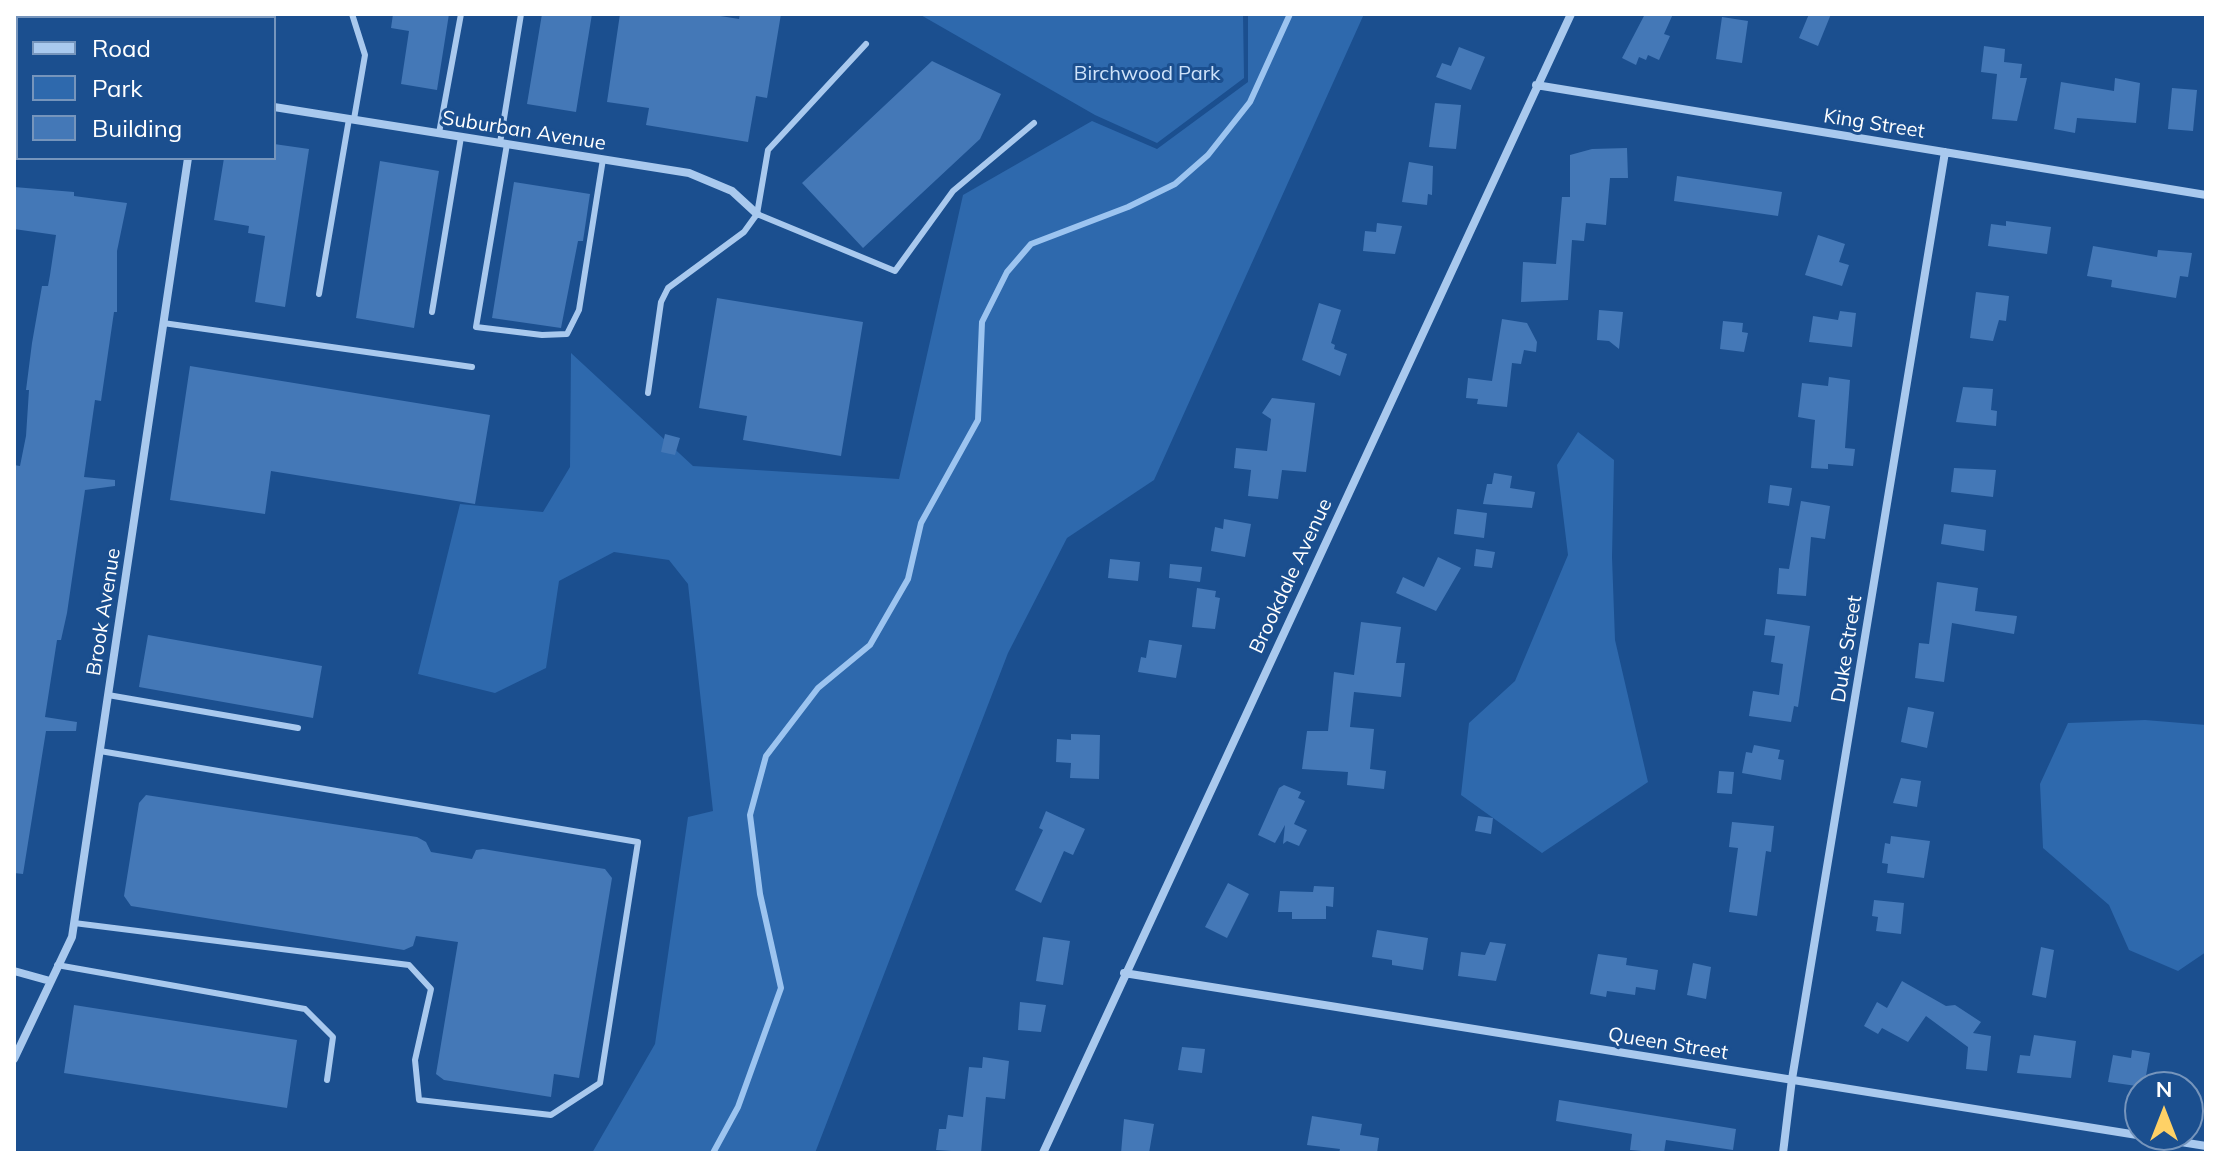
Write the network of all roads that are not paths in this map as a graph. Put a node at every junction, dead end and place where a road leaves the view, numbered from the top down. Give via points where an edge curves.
1 (352, 14) edge
2 (461, 14) edge
3 (521, 14) edge
4 (1571, 14) edge
5 (866, 44) dead end
6 (1536, 85) junction
7 (276, 107) edge
8 (351, 119) junction
9 (1034, 123) dead end
10 (439, 133) junction
11 (461, 137) junction
12 (503, 143) junction
13 (1945, 152) junction
14 (603, 159) junction
15 (188, 160) edge
16 (2206, 195) edge
17 (757, 214) junction
18 (319, 294) dead end
19 (432, 312) dead end
20 (163, 323) junction
21 (472, 367) dead end
22 (648, 393) dead end
23 (108, 695) junction
24 (298, 728) dead end
25 (100, 751) junction
26 (74, 923) junction
27 (57, 965) junction
28 (14, 971) edge
29 (1124, 973) junction
30 (50, 981) junction
31 (14, 1059) edge
32 (1792, 1079) junction
33 (327, 1080) dead end
34 (2206, 1146) edge
35 (1043, 1153) edge
36 (1783, 1153) edge

1 - 8 lane via 365,55
2 - 10 lane
3 - 12 lane
4 - 6 street, Brookdale Avenue
5 - 17 lane via 768,150
6 - 13 street, King Street
6 - 29 street, Brookdale Avenue
7 - 8 street, Suburban Avenue
8 - 10 street, Suburban Avenue
8 - 18 lane
9 - 17 lane via 953,191 895,271
10 - 11 street, Suburban Avenue
11 - 12 street, Suburban Avenue
11 - 19 lane
12 - 14 street, Suburban Avenue
12 - 14 lane via 476,327 567,334 579,310
13 - 16 street, King Street
13 - 32 street, Duke Street
14 - 17 street, Suburban Avenue via 689,173 732,191
15 - 20 street, Brook Avenue
17 - 22 lane via 724,250 668,288 661,302
20 - 21 lane
20 - 23 street, Brook Avenue
23 - 24 lane
23 - 25 street, Brook Avenue
25 - 26 street, Brook Avenue
25 - 26 lane via 638,842 600,1083 551,1115 419,1100 415,1060 431,989 409,965
26 - 27 street, Brook Avenue
27 - 30 street, Brook Avenue
27 - 33 lane via 305,1009 333,1037
28 - 30 street
29 - 32 street, Queen Street
29 - 35 street, Brookdale Avenue
30 - 31 street, Brook Avenue
32 - 34 street, Queen Street
32 - 36 street, Duke Street

